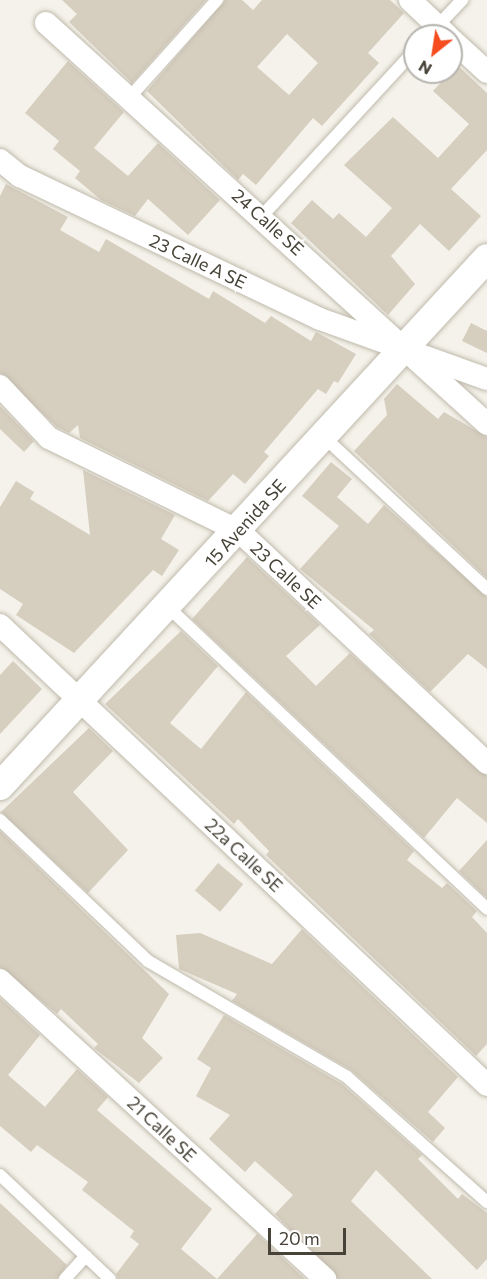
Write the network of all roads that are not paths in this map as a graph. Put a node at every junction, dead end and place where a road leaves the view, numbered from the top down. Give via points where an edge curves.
1 (217, 0) edge
2 (410, 0) edge
3 (462, 0) edge
4 (46, 23) dead end
5 (432, 24) edge
6 (447, 24) edge
7 (463, 52) edge
8 (403, 63) edge
9 (487, 72) edge
10 (129, 98) junction
11 (0, 160) edge
12 (262, 216) junction
13 (487, 258) edge
14 (404, 345) junction
15 (487, 379) edge
16 (0, 386) edge
17 (487, 424) edge
18 (323, 436) junction
19 (239, 531) junction
20 (487, 589) edge
21 (168, 607) junction
22 (0, 625) edge
23 (81, 701) junction
24 (487, 763) edge
25 (0, 786) edge
26 (0, 820) edge
27 (487, 909) edge
28 (0, 980) edge
29 (487, 1085) edge
30 (0, 1175) edge
31 (487, 1202) edge
32 (86, 1256) junction
33 (65, 1279) edge
34 (110, 1279) edge
35 (325, 1279) edge

1 - 10 lane
2 - 5 street
3 - 6 lane
4 - 10 street, 24 Calle SE
7 - 9 street
8 - 12 lane
10 - 12 street, 24 Calle SE
11 - 14 street, 23 Calle A SE via 20,176 320,319
12 - 14 street, 24 Calle SE
13 - 14 street, 15 Avenida SE
14 - 15 street
14 - 17 street, 24 Calle SE
14 - 18 street, 15 Avenida SE
16 - 19 street, 23 Calle SE via 49,438
18 - 19 street, 15 Avenida SE
18 - 20 lane
19 - 21 street, 15 Avenida SE
19 - 24 street, 23 Calle SE
21 - 23 street, 15 Avenida SE
21 - 27 lane
22 - 23 street, 22a Calle SE
23 - 25 street, 15 Avenida SE
23 - 29 street, 22a Calle SE
26 - 31 lane via 148,961 347,1077
28 - 35 street, 21 Calle SE
30 - 32 lane
32 - 33 lane
32 - 34 lane

